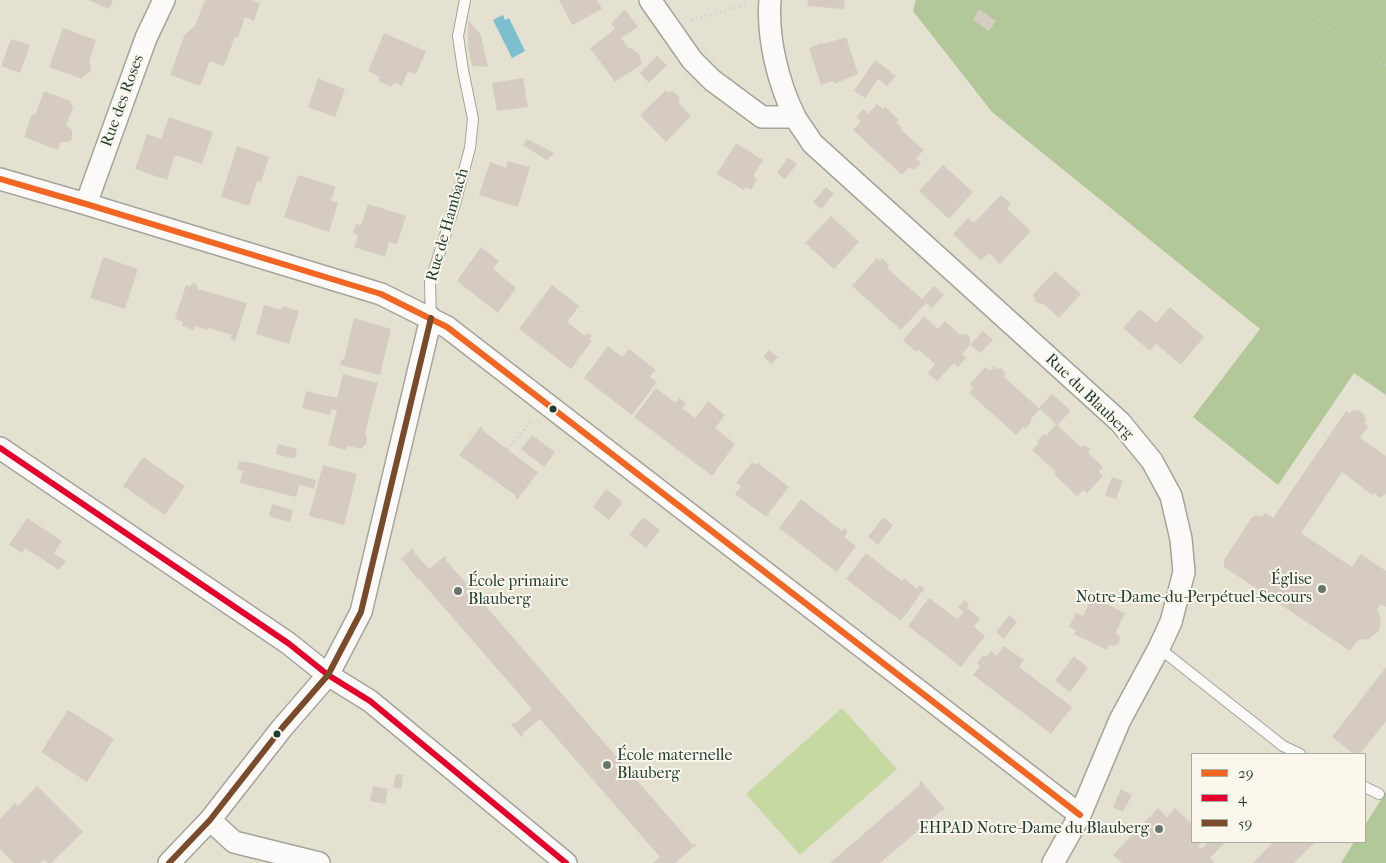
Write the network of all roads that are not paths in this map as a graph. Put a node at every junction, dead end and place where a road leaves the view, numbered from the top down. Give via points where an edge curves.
1 (164, 0) edge
2 (465, 0) edge
3 (650, 0) edge
4 (761, 1) edge
5 (795, 118) junction
6 (0, 179) edge
7 (86, 204) junction
8 (431, 318) junction
9 (0, 448) edge
10 (1159, 648) junction
11 (328, 676) junction
12 (1298, 753) edge
13 (1366, 788) edge
14 (1379, 794) dead end
15 (1080, 815) junction
16 (210, 820) junction
17 (169, 863) edge
18 (319, 863) edge
19 (566, 863) edge
20 (1053, 863) edge

1 - 7 street, Rue des Roses via 146,38
2 - 8 lane, Rue de Hambach via 458,36 473,119 470,148 430,283
3 - 5 street via 692,60 712,80 762,117
4 - 5 street, Rue du Blauberg via 769,18 779,78
5 - 10 street, Rue du Blauberg via 812,143 1120,422 1152,461 1171,496 1181,539 1184,572 1171,622
6 - 7 street
7 - 8 street via 381,294
8 - 11 street, Rue de Hambach via 361,612
8 - 15 street via 447,327
9 - 11 street via 288,643
10 - 12 lane via 1283,746
10 - 15 street, Rue du Blauberg via 1120,720
11 - 16 street, Rue de Hambach via 282,728
11 - 19 street via 370,701
13 - 14 lane
15 - 20 street, Rue du Blauberg
16 - 17 street, Rue de Hambach
16 - 18 street via 234,842

